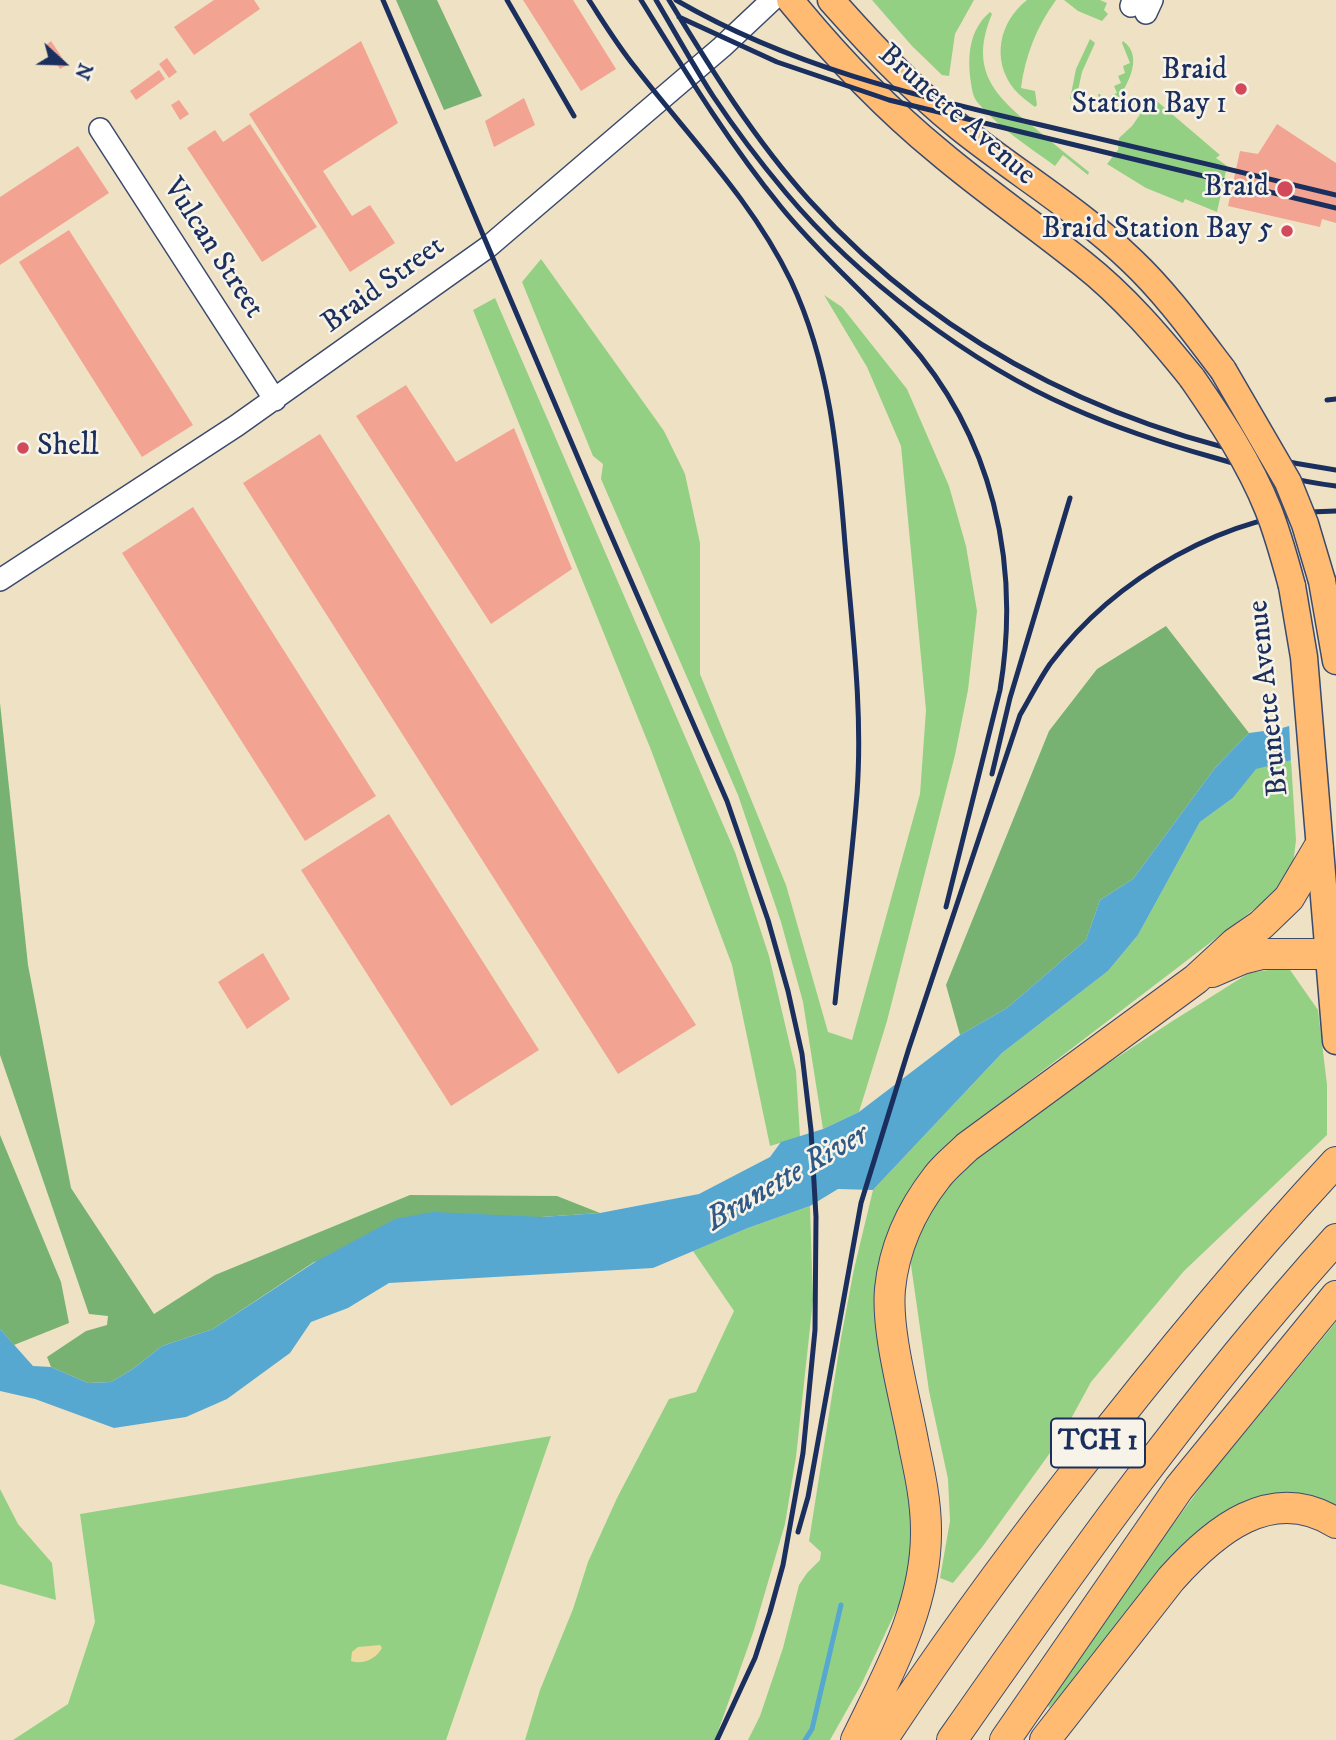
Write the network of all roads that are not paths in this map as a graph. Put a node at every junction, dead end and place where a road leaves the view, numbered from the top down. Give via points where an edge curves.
1 (772, 0) edge
2 (790, 0) edge
3 (831, 0) edge
4 (858, 0) edge
5 (877, 51) junction
6 (100, 128) dead end
7 (275, 400) junction
8 (0, 580) edge
9 (1335, 654) edge
10 (1318, 849) junction
11 (1332, 954) edge
12 (1196, 979) junction
13 (1336, 1041) edge
14 (1336, 1162) edge
15 (1336, 1239) edge
16 (1336, 1296) edge
17 (1336, 1523) edge
18 (856, 1740) edge
19 (882, 1740) edge
20 (952, 1740) edge
21 (1005, 1740) edge
22 (1045, 1740) edge

1 - 7 street, Braid Street via 488,247
2 - 10 main road, Brunette Avenue, bridge via 887,106 986,191 1084,264 1136,313 1192,378 1224,424 1267,508 1292,586 1304,657
3 - 5 main road, Brunette Avenue
4 - 5 main road
5 - 9 main road, Brunette Avenue, bridge via 957,126 1130,258 1223,370 1288,482 1305,524 1322,581
6 - 7 street, Vulcan Street
7 - 8 street, Braid Street
10 - 11 main road, Brunette Avenue
10 - 12 highway via 1289,898
11 - 12 highway via 1262,954
11 - 13 main road, Brunette Avenue
12 - 18 highway via 967,1147 937,1177 911,1215 890,1290 892,1329 922,1488 926,1531 922,1574 911,1622
14 - 19 highway, TCH 1 via 1200,1315 1130,1403 982,1596
15 - 20 highway, TCH 1 via 1159,1454
16 - 21 highway via 1179,1488
17 - 22 highway via 1312,1512 1272,1509 1236,1521 1218,1533 1171,1579

